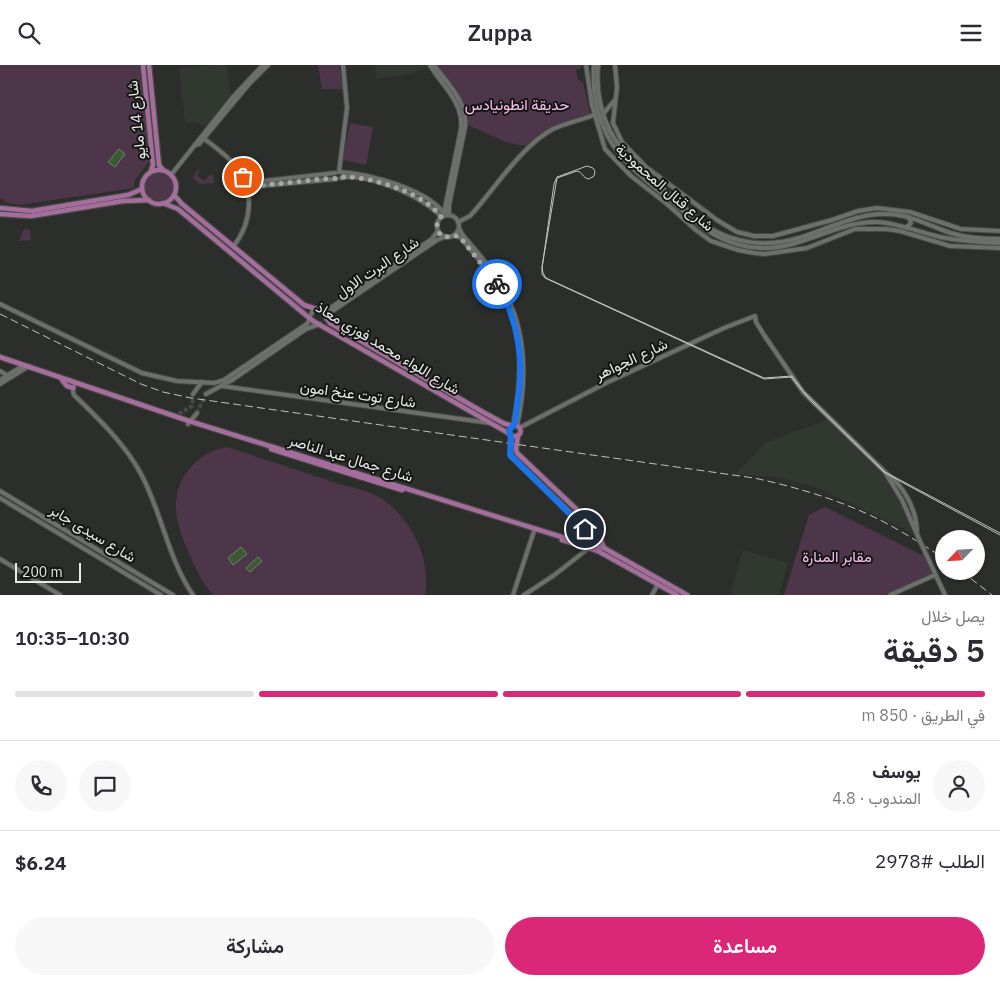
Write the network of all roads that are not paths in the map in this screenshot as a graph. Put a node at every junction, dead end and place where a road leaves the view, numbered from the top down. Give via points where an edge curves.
1 (143, 65) edge
2 (149, 65) edge
3 (263, 65) edge
4 (268, 65) edge
5 (343, 65) edge
6 (430, 65) edge
7 (434, 65) edge
8 (594, 65) edge
9 (598, 65) edge
10 (615, 65) edge
11 (586, 66) edge
12 (147, 73) junction
13 (616, 99) junction
14 (594, 115) junction
15 (603, 115) junction
16 (203, 138) junction
17 (195, 145) junction
18 (626, 155) junction
19 (638, 160) junction
20 (623, 168) junction
21 (163, 170) junction
22 (151, 171) junction
23 (338, 172) junction
24 (637, 172) junction
25 (172, 175) junction
26 (355, 176) junction
27 (342, 178) junction
28 (336, 179) junction
29 (266, 183) junction
30 (246, 185) junction
31 (142, 189) junction
32 (135, 193) junction
33 (174, 195) junction
34 (136, 200) junction
35 (149, 200) junction
36 (163, 203) junction
37 (182, 204) junction
38 (0, 208) edge
39 (178, 209) junction
40 (0, 214) edge
41 (445, 216) junction
42 (909, 217) junction
43 (919, 220) junction
44 (458, 222) junction
45 (815, 225) junction
46 (832, 227) junction
47 (459, 228) junction
48 (842, 228) junction
49 (906, 228) junction
50 (734, 230) junction
51 (438, 231) junction
52 (917, 231) junction
53 (1000, 231) edge
54 (455, 235) junction
55 (837, 236) junction
56 (444, 237) junction
57 (1000, 239) edge
58 (738, 240) junction
59 (979, 242) junction
60 (1000, 243) edge
61 (233, 247) junction
62 (994, 248) junction
63 (1000, 248) edge
64 (403, 261) junction
65 (343, 301) junction
66 (0, 304) edge
67 (304, 305) junction
68 (315, 309) junction
69 (301, 310) junction
70 (322, 311) junction
71 (310, 317) junction
72 (326, 319) junction
73 (320, 324) junction
74 (279, 345) junction
75 (0, 358) edge
76 (522, 365) junction
77 (26, 367) junction
78 (0, 371) edge
79 (8, 376) junction
80 (0, 381) edge
81 (187, 382) junction
82 (204, 382) junction
83 (75, 385) junction
84 (222, 386) junction
85 (197, 413) tunnel mouth
86 (188, 423) junction
87 (491, 424) junction
88 (515, 426) junction
89 (511, 434) junction
90 (518, 435) junction
91 (885, 472) junction
92 (388, 484) junction
93 (0, 491) edge
94 (0, 498) edge
95 (593, 526) junction
96 (585, 529) junction
97 (534, 531) junction
98 (917, 533) junction
99 (582, 544) junction
100 (590, 546) junction
101 (604, 548) junction
102 (0, 559) edge
103 (935, 575) joint
104 (937, 580) edge
105 (658, 584) junction
106 (60, 595) edge
107 (160, 595) edge
108 (173, 595) edge
109 (193, 595) edge
110 (513, 595) edge
111 (524, 595) edge
112 (652, 595) edge
113 (678, 595) edge
114 (688, 595) edge
115 (890, 595) edge
116 (944, 595) edge

1 - 12 main road, شارع 14 مايو
2 - 12 main road, شارع 14 مايو
3 - 17 main road
4 - 16 main road
5 - 23 main road via 347,108
6 - 41 main road via 453,95 461,118
7 - 41 main road via 456,94 465,118
8 - 24 main road via 595,96 602,124 616,149
9 - 15 main road
10 - 13 main road, شارع قنال المحمودية
11 - 14 main road, شارع قنال المحمودية
12 - 21 main road, شارع 14 مايو via 159,165
12 - 22 main road, شارع 14 مايو
13 - 15 main road
13 - 19 main road, شارع قنال المحمودية via 615,130
14 - 20 main road, شارع قنال المحمودية via 603,146
14 - 44 main road via 547,133 527,150 470,216
15 - 18 main road
16 - 17 main road
16 - 30 main road via 233,163
17 - 25 main road
18 - 19 main road
18 - 58 main road via 703,223
19 - 50 main road, شارع قنال المحمودية
20 - 24 main road
20 - 55 main road, شارع قنال المحمودية via 696,230 723,246 765,253 807,248
21 - 22 main road
21 - 25 main road
22 - 31 main road via 143,180
23 - 26 main road
23 - 27 main road
23 - 28 main road via 334,176
23 - 29 main road
24 - 48 main road via 704,229 736,244 757,248 779,247
25 - 33 main road via 176,184
26 - 27 main road
26 - 41 main road via 392,184 421,196
27 - 28 main road
28 - 29 main road
29 - 30 main road
30 - 61 main road via 248,220
31 - 32 main road
31 - 35 main road
32 - 34 main road
32 - 38 main road via 32,211
33 - 36 main road
33 - 37 main road, شارع اللواء محمد فوزي معاذ
34 - 35 main road
34 - 40 main road via 31,216
35 - 36 main road
36 - 39 main road, شارع اللواء محمد فوزي معاذ
37 - 39 main road
37 - 61 main road, شارع اللواء محمد فوزي معاذ
39 - 69 main road, شارع اللواء محمد فوزي معاذ
41 - 44 main road via 455,217
41 - 51 main road via 437,225
42 - 43 main road
42 - 46 main road via 879,214
42 - 49 main road via 911,223
43 - 52 main road via 915,225
43 - 57 main road via 958,235
44 - 47 main road
45 - 46 main road
45 - 50 main road, شارع قنال المحمودية via 768,237 749,236
45 - 53 main road, شارع قنال المحمودية via 858,211 882,208 910,212 962,229
46 - 58 main road via 782,242
47 - 54 main road
47 - 76 main road via 506,294 518,325
48 - 49 main road via 873,222
48 - 55 main road
49 - 52 main road
50 - 58 main road
51 - 56 main road
51 - 64 main road, شارع البرت الاول
52 - 59 main road
54 - 56 main road
54 - 76 main road via 467,245 504,296 517,334
55 - 62 main road, شارع قنال المحمودية via 859,229 890,229 950,246
56 - 64 main road, شارع البرت الاول
59 - 60 main road
59 - 62 main road
61 - 67 main road, شارع اللواء محمد فوزي معاذ
62 - 63 main road, شارع قنال المحمودية
64 - 65 main road, شارع البرت الاول
65 - 70 main road, شارع البرت الاول
65 - 72 main road, شارع البرت الاول
66 - 81 main road via 142,373
67 - 68 main road, شارع اللواء محمد فوزي معاذ
67 - 69 main road
68 - 70 main road, شارع اللواء محمد فوزي معاذ
68 - 71 main road
69 - 71 main road, شارع اللواء محمد فوزي معاذ
70 - 72 main road, شارع اللواء محمد فوزي معاذ
71 - 73 main road, شارع اللواء محمد فوزي معاذ
71 - 74 main road via 306,324
72 - 88 main road, شارع اللواء محمد فوزي معاذ via 473,407
73 - 74 main road
73 - 87 main road, شارع اللواء محمد فوزي معاذ
74 - 82 main road via 224,381
74 - 84 main road
75 - 77 main road, شارع جمال عبد الناصر
76 - 88 main road
77 - 79 main road
77 - 80 main road
77 - 83 main road, شارع جمال عبد الناصر
77 - 83 main road, شارع جمال عبد الناصر via 62,380 67,386
78 - 79 main road
79 - 80 main road
81 - 82 main road
81 - 82 main road via 193,387 193,393
82 - 84 main road via 209,388 206,393
83 - 86 main road, شارع جمال عبد الناصر
83 - 109 main road via 74,395 127,451 142,475 178,568
84 - 87 main road, شارع توت عنخ امون
85 - 86 main road
86 - 92 main road, شارع جمال عبد الناصر
87 - 89 main road, شارع اللواء محمد فوزي معاذ
88 - 89 main road via 510,430
88 - 90 main road via 520,431
88 - 91 main road, شارع الجواهر via 755,316 764,335 803,392
89 - 90 main road
89 - 96 main road via 512,458
90 - 95 main road via 518,454
91 - 98 main road
91 - 98 main road via 913,507
92 - 97 main road, شارع جمال عبد الناصر
92 - 99 main road, شارع جمال عبد الناصر
93 - 108 main road, شارع سيدى جابر
94 - 107 main road, شارع سيدى جابر
95 - 96 main road via 590,530
95 - 101 main road
96 - 100 main road via 590,537
97 - 99 main road, شارع جمال عبد الناصر
97 - 110 main road
98 - 103 main road, bridge
99 - 100 main road, شارع جمال عبد الناصر
100 - 101 main road, شارع جمال عبد الناصر
100 - 105 main road, شارع جمال عبد الناصر
100 - 111 main road
101 - 114 main road, شارع جمال عبد الناصر
102 - 106 main road
103 - 115 main road
104 - 116 main road
105 - 112 main road
105 - 113 main road, شارع جمال عبد الناصر

